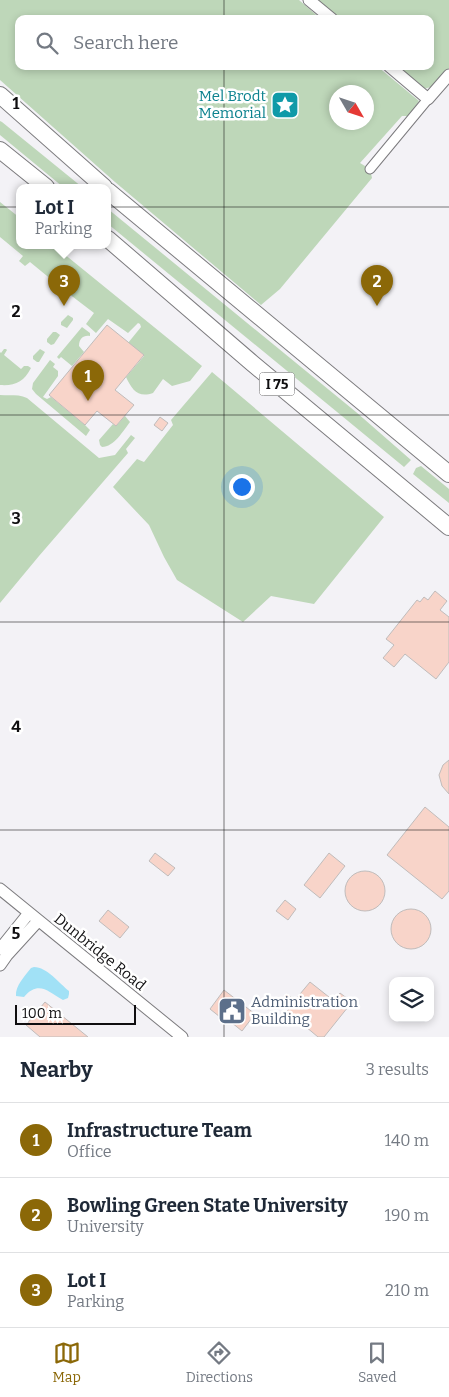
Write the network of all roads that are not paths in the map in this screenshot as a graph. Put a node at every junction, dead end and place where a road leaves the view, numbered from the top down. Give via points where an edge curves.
1 (309, 0) edge
2 (327, 15) edge
3 (393, 70) edge
4 (449, 75) edge
5 (0, 95) edge
6 (428, 99) junction
7 (0, 104) edge
8 (0, 150) edge
9 (370, 168) dead end
10 (42, 184) edge
11 (100, 184) edge
12 (101, 184) edge
13 (111, 193) edge
14 (111, 242) edge
15 (449, 474) edge
16 (449, 527) edge
17 (0, 889) edge
18 (33, 917) junction
19 (0, 949) edge
20 (0, 966) edge
21 (182, 1037) edge

1 - 2 street
3 - 6 street
4 - 6 street
5 - 12 highway
6 - 9 street
7 - 11 highway
8 - 10 highway
13 - 15 highway, I 75
14 - 16 highway, I 75
17 - 18 street, Dunbridge Road
18 - 19 street
18 - 20 street
18 - 21 street, Dunbridge Road

